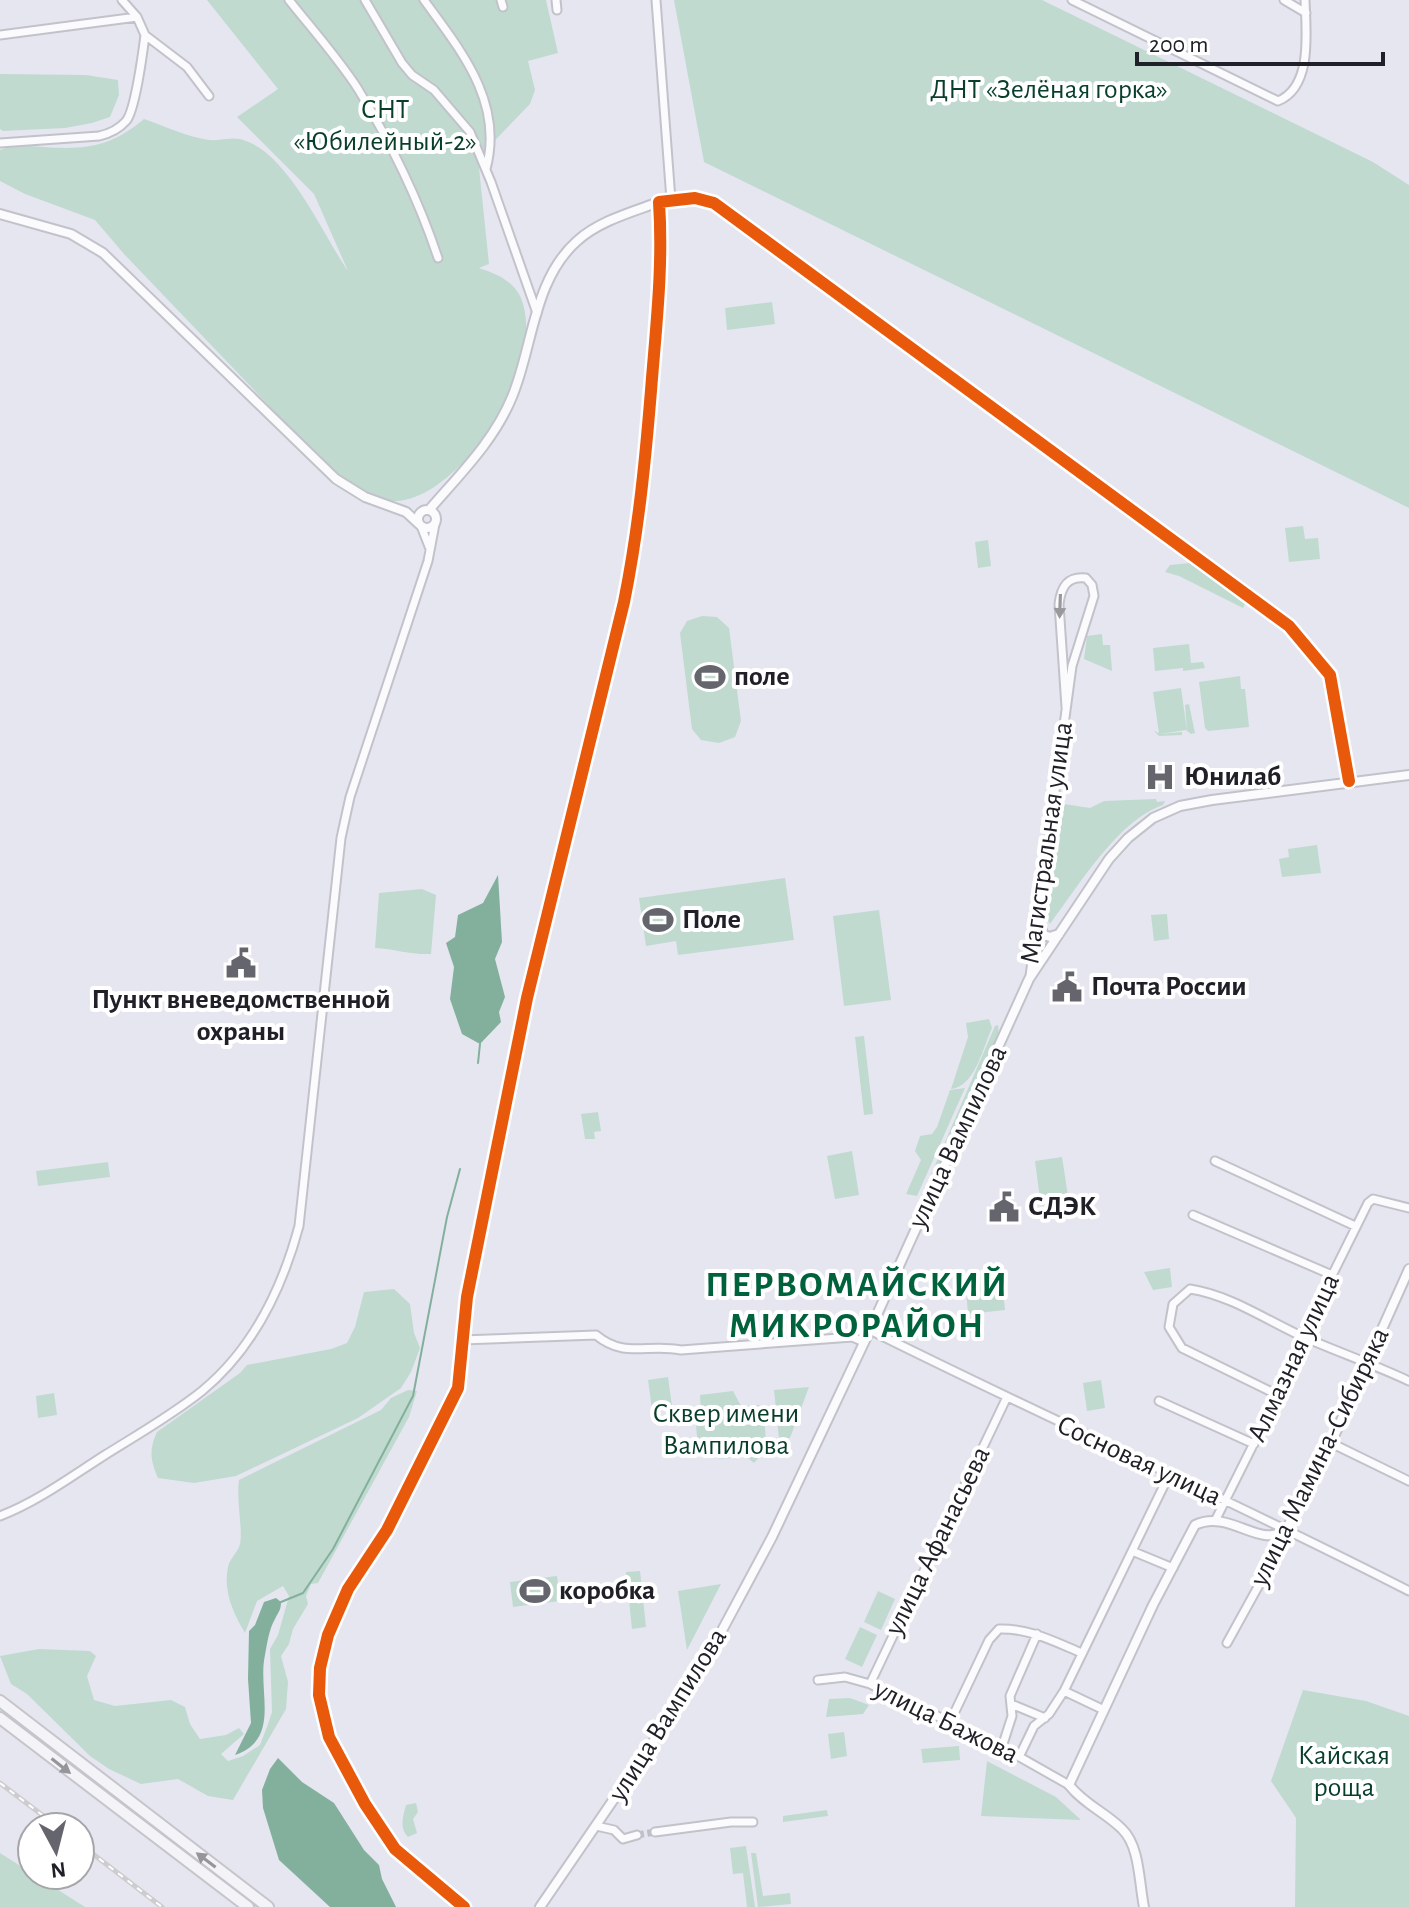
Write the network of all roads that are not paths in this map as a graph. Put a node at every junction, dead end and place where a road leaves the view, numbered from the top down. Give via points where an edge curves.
1 (122, 0) edge
2 (289, 0) edge
3 (365, 0) edge
4 (424, 0) edge
5 (556, 0) edge
6 (656, 0) edge
7 (1072, 0) edge
8 (1284, 0) edge
9 (1305, 0) edge
10 (557, 10) dead end
11 (1306, 13) junction
12 (137, 17) junction
13 (0, 35) edge
14 (145, 35) junction
15 (209, 96) dead end
16 (0, 143) edge
17 (486, 169) junction
18 (671, 200) junction
19 (659, 202) junction
20 (0, 214) edge
21 (438, 258) dead end
22 (537, 313) junction
23 (446, 490) junction
24 (426, 510) junction
25 (406, 512) junction
26 (436, 521) junction
27 (420, 525) junction
28 (431, 551) junction
29 (1066, 707) junction
30 (1409, 775) edge
31 (1349, 781) junction
32 (1038, 921) junction
33 (1059, 934) junction
34 (1029, 979) junction
35 (1215, 1161) dead end
36 (1409, 1208) edge
37 (1193, 1215) dead end
38 (1355, 1226) junction
39 (1409, 1269) edge
40 (1332, 1275) junction
41 (1407, 1280) edge
42 (870, 1330) junction
43 (1302, 1336) junction
44 (462, 1340) junction
45 (864, 1342) junction
46 (1368, 1361) junction
47 (1409, 1381) edge
48 (1278, 1395) junction
49 (1006, 1399) junction
50 (1159, 1401) dead end
51 (1331, 1443) junction
52 (1254, 1444) junction
53 (1169, 1475) junction
54 (1409, 1481) edge
55 (1226, 1502) junction
56 (0, 1516) edge
57 (1216, 1519) junction
58 (1287, 1528) junction
59 (1276, 1536) junction
60 (1132, 1551) junction
61 (1173, 1568) junction
62 (1409, 1591) edge
63 (1037, 1634) junction
64 (1227, 1643) dead end
65 (1082, 1653) junction
66 (818, 1680) dead end
67 (870, 1684) junction
68 (1064, 1691) junction
69 (0, 1701) edge
70 (1011, 1704) junction
71 (1104, 1710) junction
72 (0, 1718) edge
73 (1045, 1718) junction
74 (950, 1722) junction
75 (1002, 1747) junction
76 (1019, 1757) junction
77 (1069, 1785) junction
78 (753, 1822) dead end
79 (596, 1826) junction
80 (655, 1832) tunnel mouth
81 (637, 1835) tunnel mouth
82 (248, 1907) edge
83 (268, 1907) edge
84 (464, 1907) edge
85 (540, 1907) edge
86 (1144, 1907) edge

1 - 12 street
2 - 21 street via 356,87 403,170
3 - 17 street via 402,63 470,132
4 - 17 street via 487,105 492,132
5 - 10 street
6 - 18 street
7 - 11 street via 1278,101 1297,86 1305,56
8 - 11 street
9 - 11 street
12 - 13 street
12 - 14 street
14 - 15 street via 187,67
14 - 16 street via 128,120 99,136
17 - 22 street
18 - 19 street
18 - 31 street via 714,203 1289,626 1330,675
19 - 22 street via 604,223 576,241 556,267
19 - 44 street via 662,250 635,548 527,998
20 - 25 street via 71,234 103,253 336,479
22 - 23 street via 500,423
23 - 24 street
23 - 26 street
24 - 25 street
24 - 26 street
24 - 27 street via 419,515
25 - 27 street
26 - 27 street via 430,528
26 - 28 street
27 - 28 street
28 - 56 street via 341,838 299,1226 289,1261 253,1335 201,1392 49,1491
29 -> 29 street, Магистральная улица via 1073,660 1094,596 1086,578 1076,577 1060,592
29 - 32 street, Магистральная улица
30 - 31 street, улица Вампилова
31 - 33 street, улица Вампилова via 1180,806 1153,818 1109,859
32 - 33 street via 1044,935
32 - 34 street, Магистральная улица
33 - 34 street, улица Вампилова
34 - 42 street, улица Вампилова
35 - 38 street
36 - 38 street, Алмазная улица via 1373,1199
37 - 40 street
38 - 40 street, Алмазная улица
39 - 41 street, улица Мамина-Сибиряка
40 - 43 street, Алмазная улица
41 - 46 street, улица Мамина-Сибиряка
42 - 45 street, улица Вампилова
42 - 49 street, Сосновая улица
43 - 46 street
43 - 48 street, Алмазная улица
43 - 48 street via 1213,1293 1190,1289 1173,1304 1169,1327 1182,1348
44 - 45 street via 596,1335 610,1347 681,1350 852,1337
44 - 84 street via 451,1406 387,1530 348,1589 328,1635 319,1695 329,1737 395,1849
45 - 79 street, улица Вампилова via 772,1537 696,1679
46 - 47 street
46 - 51 street, улица Мамина-Сибиряка
48 - 52 street, Алмазная улица
49 - 53 street, Сосновая улица
49 - 67 street, улица Афанасьева
50 - 52 street
51 - 54 street
51 - 58 street, улица Мамина-Сибиряка
52 - 55 street, Алмазная улица
53 - 55 street, Сосновая улица
53 - 60 street
55 - 57 street, Алмазная улица
55 - 58 street, Сосновая улица
57 - 59 street
57 - 61 street, Алмазная улица via 1195,1525
58 - 59 street, улица Мамина-Сибиряка
58 - 62 street, Сосновая улица
59 - 64 street, улица Мамина-Сибиряка via 1275,1556
60 - 61 street
60 - 65 street
61 - 71 street, Алмазная улица
63 - 65 street
63 - 70 street
63 - 74 street via 999,1629
65 - 68 street
66 - 67 street, улица Бажова via 845,1677
67 - 74 street, улица Бажова
68 - 71 street
68 - 73 street
83 -> 69 main road
70 - 73 street
70 - 75 street
71 - 77 street, Алмазная улица
72 -> 82 main road
73 - 76 street via 1034,1726
74 - 75 street, улица Бажова
75 - 76 street, улица Бажова
76 - 77 street, улица Бажова
77 - 86 street via 1082,1801 1123,1829 1132,1843
78 - 80 street
79 - 81 street via 614,1830 623,1840
79 - 85 street, улица Вампилова

